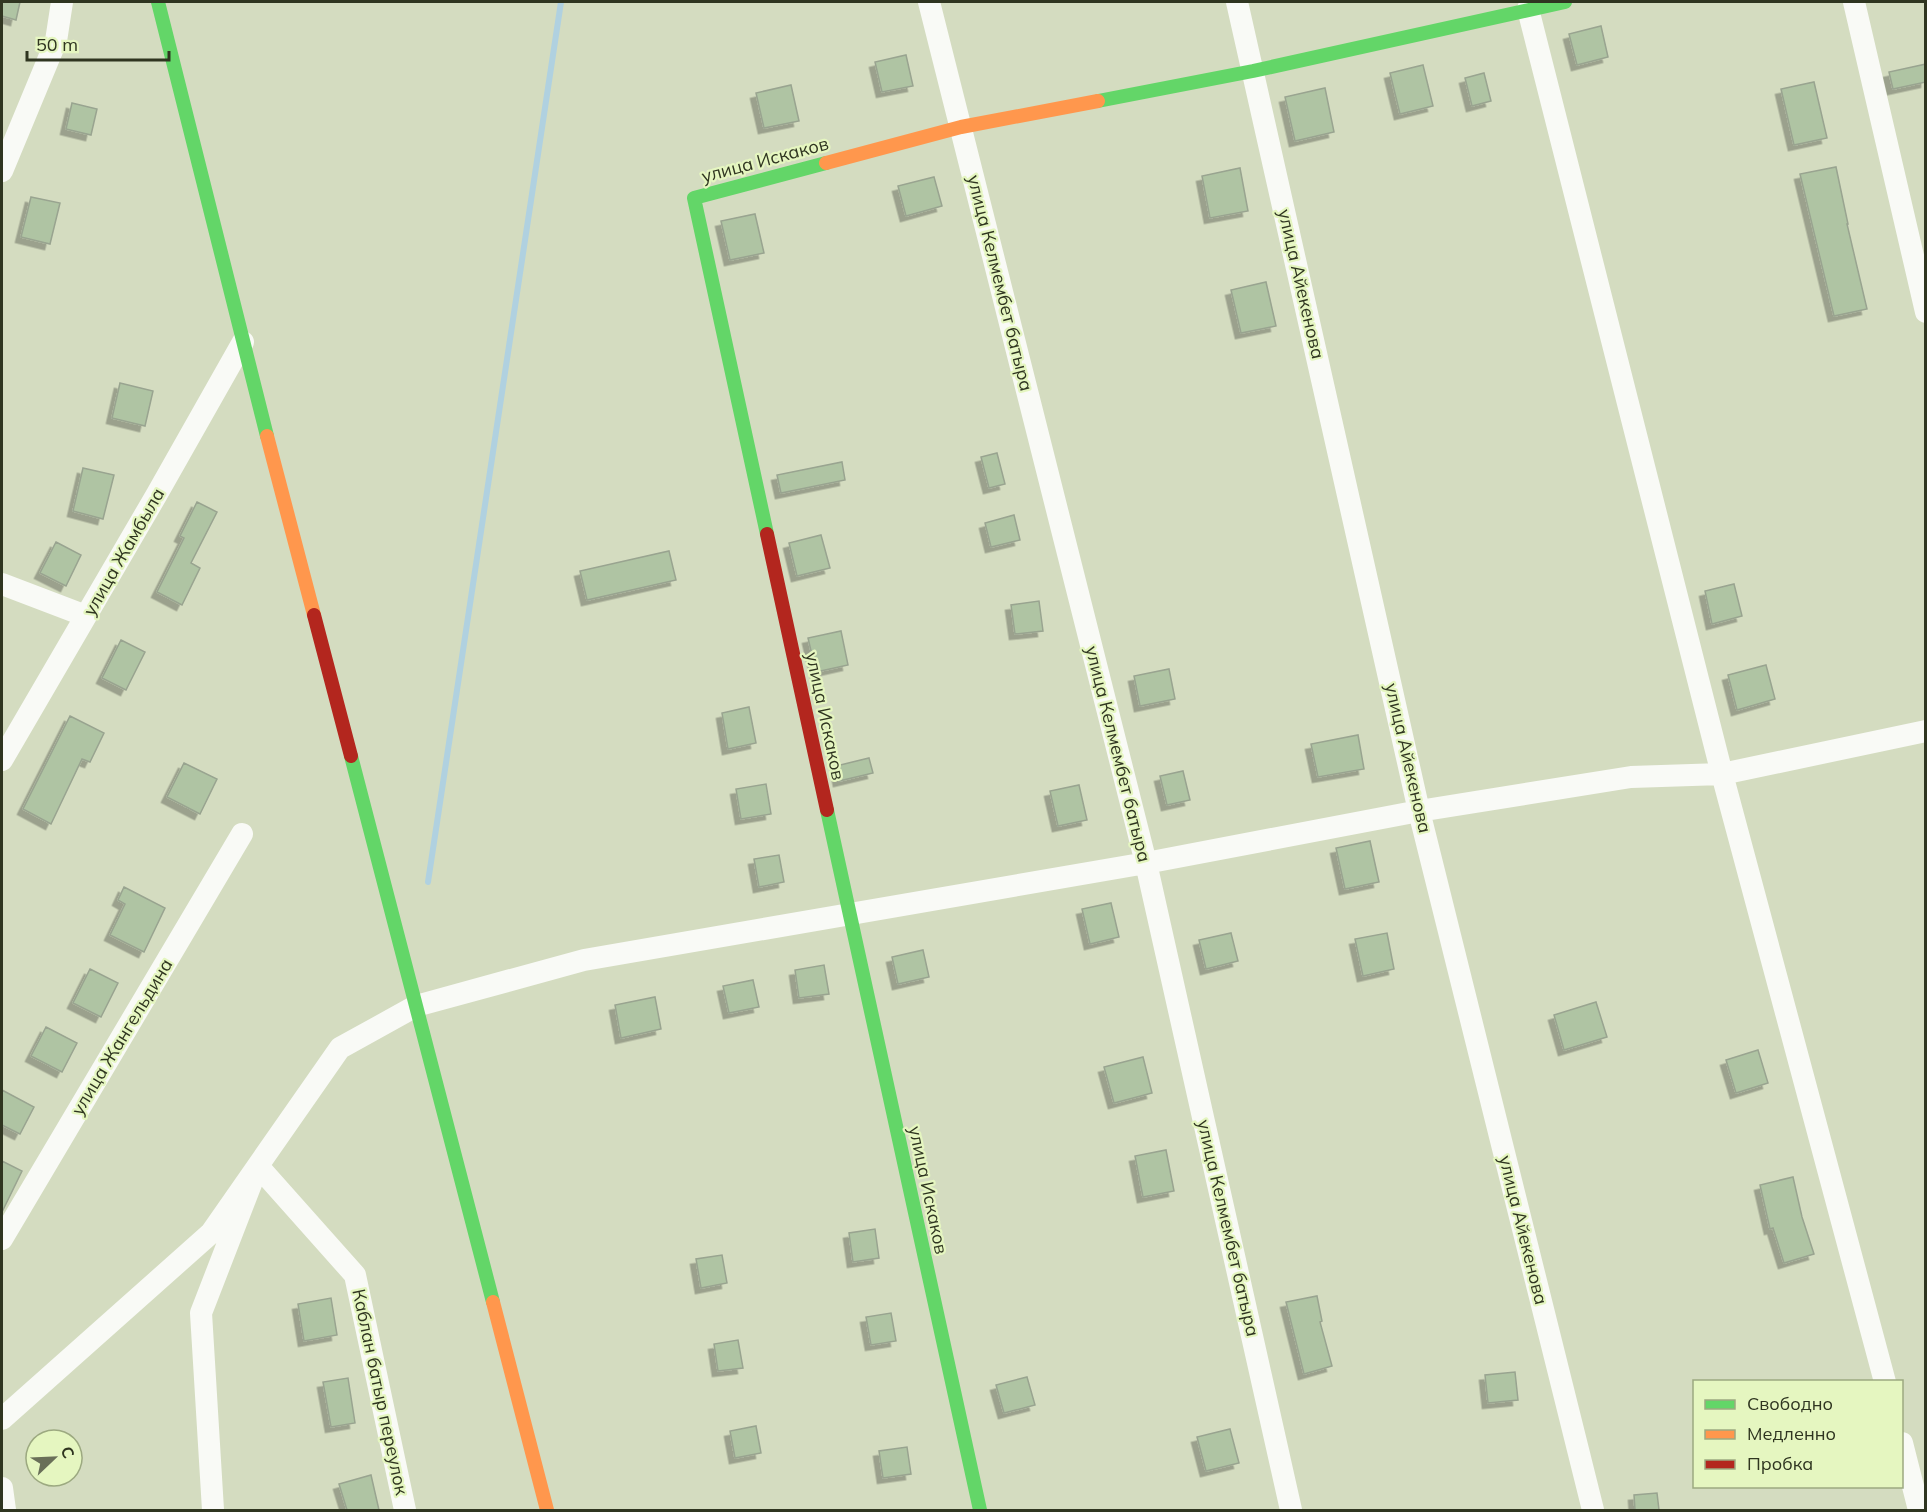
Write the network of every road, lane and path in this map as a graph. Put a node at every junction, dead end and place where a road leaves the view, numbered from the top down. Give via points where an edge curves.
1 (62, 2) edge
2 (158, 2) edge
3 (929, 2) edge
4 (1237, 2) edge
5 (1564, 2) edge
6 (1854, 2) edge
7 (1528, 9) junction
8 (1253, 71) junction
9 (961, 127) junction
10 (2, 171) edge
11 (1926, 312) edge
12 (243, 342) junction
13 (2, 584) edge
14 (86, 616) junction
15 (1926, 731) edge
16 (2, 760) edge
17 (1722, 774) junction
18 (1419, 810) junction
19 (242, 834) dead end
20 (1146, 863) junction
21 (849, 914) junction
22 (416, 1005) junction
23 (258, 1166) junction
24 (2, 1239) edge
25 (1884, 1380) edge
26 (2, 1419) edge
27 (1903, 1447) edge
28 (2, 1488) edge
29 (5, 1510) edge
30 (213, 1510) edge
31 (405, 1510) edge
32 (547, 1510) edge
33 (980, 1510) edge
34 (1291, 1510) edge
35 (1593, 1510) edge
36 (1920, 1510) edge

1 - 10 street via 56,41
2 - 12 street
3 - 9 street, улица Келмембет батыра
4 - 8 street, улица Айекенова
5 - 7 street
6 - 11 street
7 - 8 street
7 - 17 street
8 - 9 street
8 - 18 street, улица Айекенова
9 - 20 street, улица Келмембет батыра
9 - 21 street, улица Искаков via 694,198
12 - 14 street, улица Жамбыла
12 - 22 street
13 - 14 street
14 - 16 street, улица Жамбыла
15 - 17 street
17 - 18 street via 1631,777
17 - 25 street
18 - 20 street
18 - 35 street, улица Айекенова
19 - 24 street, улица Жангельдина
20 - 21 street
20 - 34 street, улица Келмембет батыра
21 - 22 street via 584,960
21 - 33 street, улица Искаков
22 - 23 street via 340,1048
22 - 32 street
23 - 26 street via 211,1233
23 - 30 street via 201,1313
23 - 31 street, Каблан батыр переулок via 355,1275
27 - 36 street
28 - 29 street

